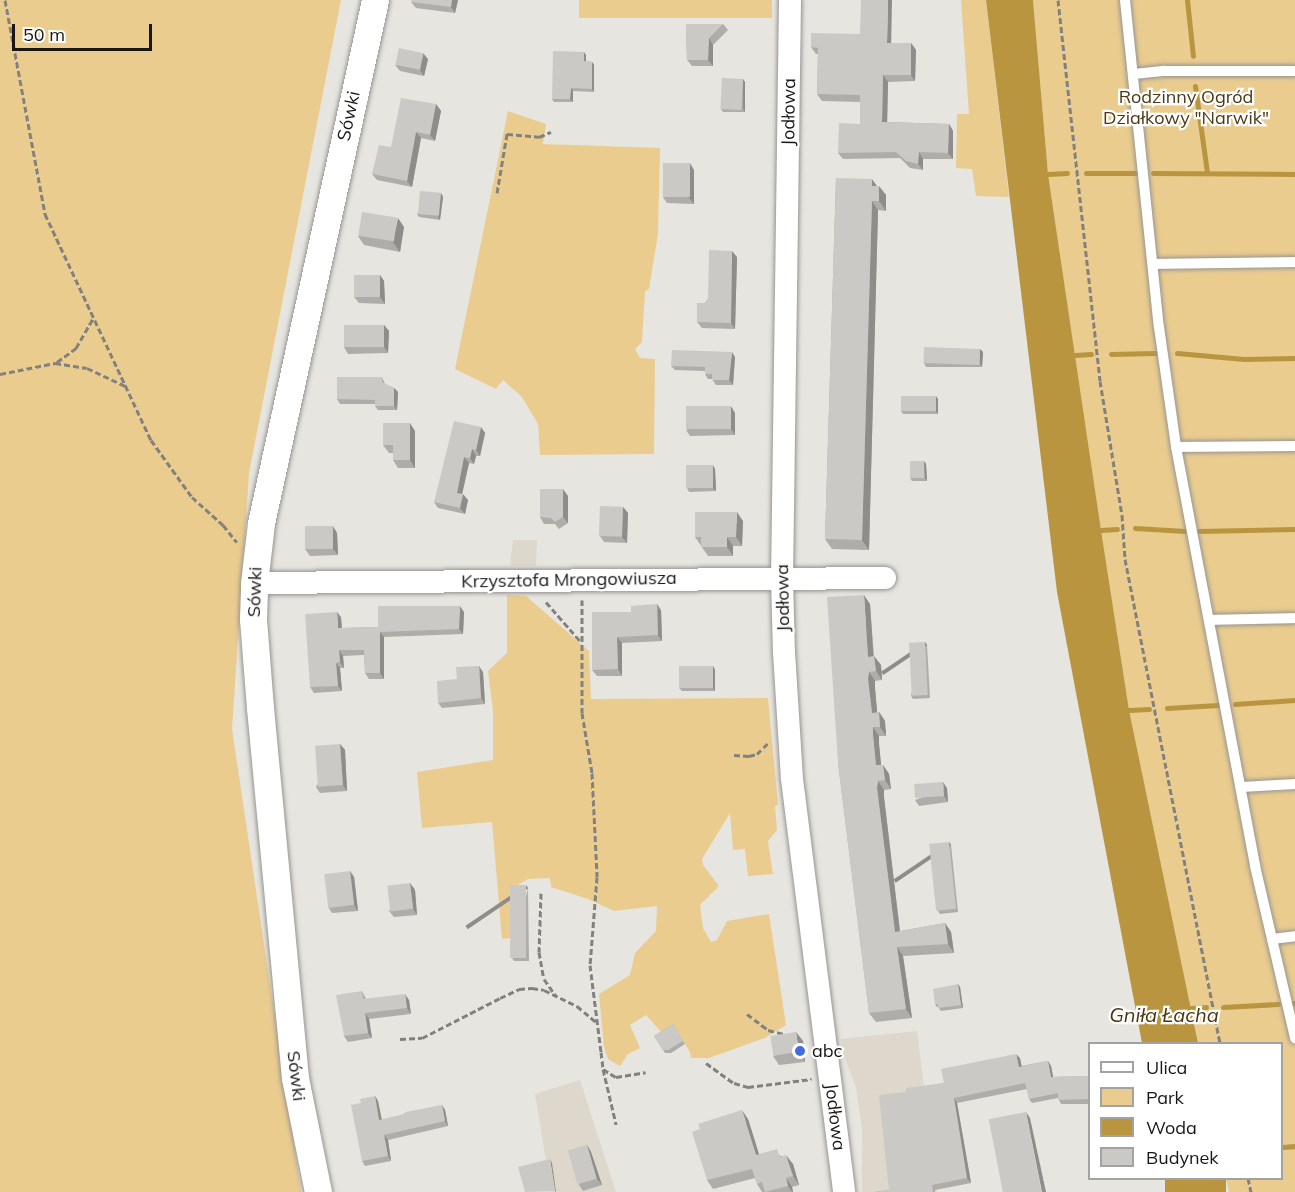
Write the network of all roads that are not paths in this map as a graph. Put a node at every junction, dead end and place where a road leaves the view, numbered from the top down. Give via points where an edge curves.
1 (375, 0) edge
2 (790, 0) edge
3 (1125, 0) edge
4 (1295, 71) edge
5 (1134, 74) junction
6 (1295, 262) edge
7 (1153, 264) junction
8 (1295, 446) edge
9 (1176, 447) junction
10 (255, 574) junction
11 (782, 578) junction
12 (885, 578) dead end
13 (1295, 618) edge
14 (1210, 620) junction
15 (1295, 784) edge
16 (1241, 787) junction
17 (1295, 936) edge
18 (1272, 939) junction
19 (1295, 1038) edge
20 (318, 1192) edge
21 (844, 1192) edge

1 - 10 street, Sówki via 261,523
2 - 11 street, Jodłowa
3 - 5 lane
4 - 5 lane
5 - 7 lane
6 - 7 lane
7 - 9 lane
8 - 9 lane
9 - 14 lane
10 - 11 street, Krzysztofa Mrongowiusza via 582,580
10 - 20 street, Sówki via 253,619 258,686 295,1078
11 - 12 street, Krzysztofa Mrongowiusza
11 - 21 street, Jodłowa via 792,779
13 - 14 lane
14 - 16 lane
15 - 16 lane
16 - 18 lane
17 - 18 lane
18 - 19 lane

